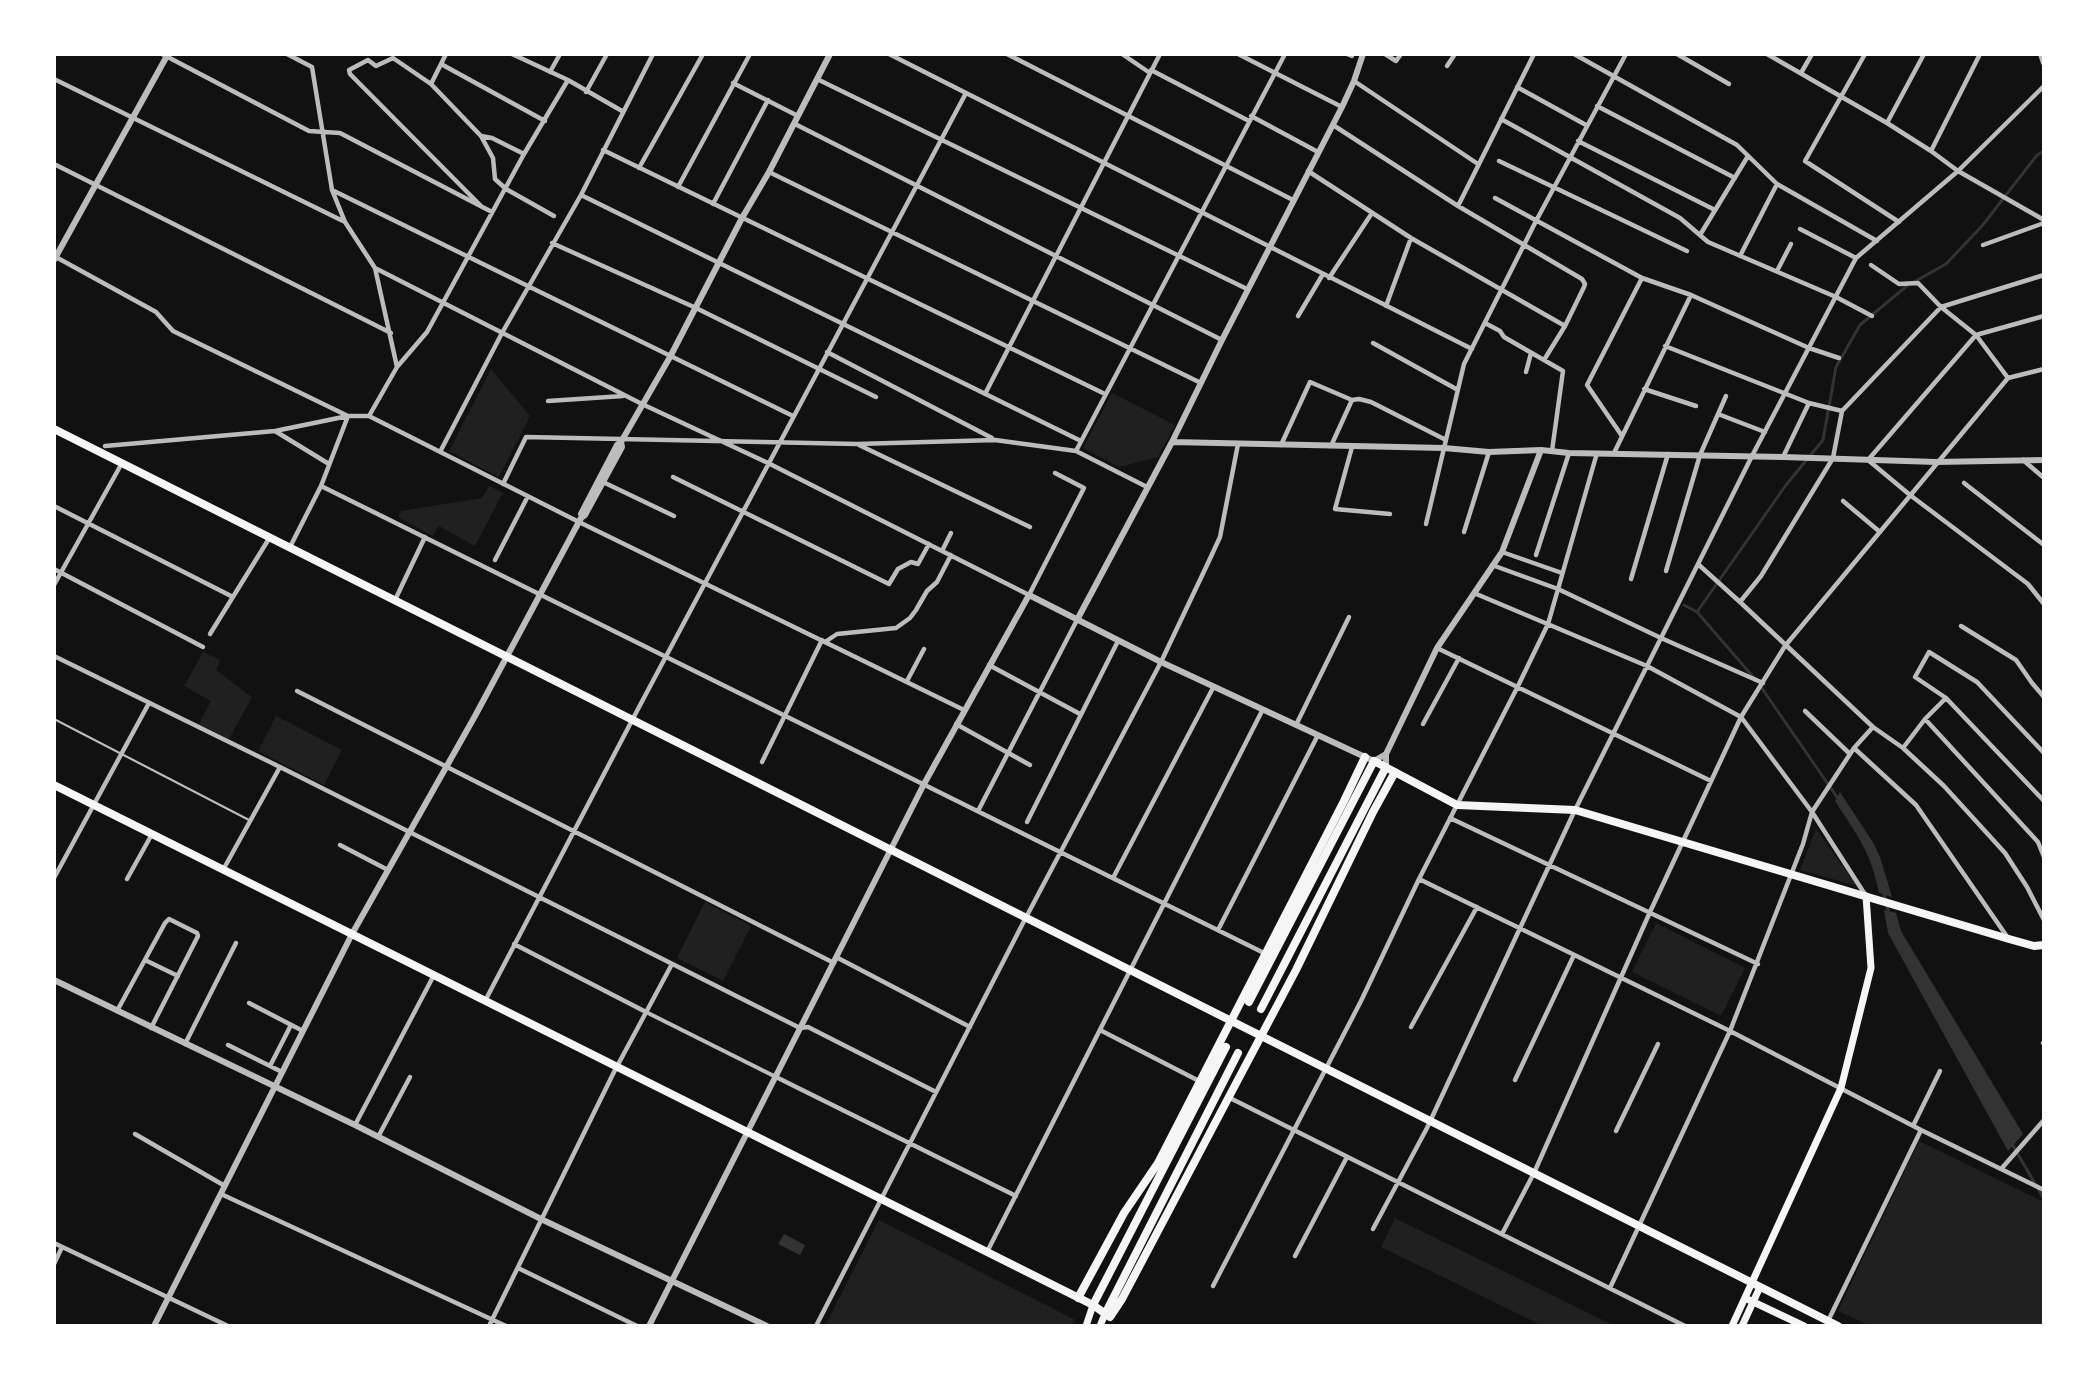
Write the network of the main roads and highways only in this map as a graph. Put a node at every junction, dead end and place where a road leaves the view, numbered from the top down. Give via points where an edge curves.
1 (54, 429) edge
2 (1365, 757) road end
3 (1386, 767) junction
4 (1395, 772) junction
5 (54, 785) edge
6 (1866, 896) junction
7 (2044, 945) edge
8 (1250, 1002) dead end
9 (1261, 1009) dead end
10 (1231, 1020) junction
11 (1262, 1036) junction
12 (1226, 1047) dead end
13 (1238, 1053) dead end
14 (1752, 1283) junction
15 (1761, 1287) junction
16 (1078, 1298) junction
17 (1745, 1298) junction
18 (1753, 1302) junction
19 (1093, 1305) junction
20 (1108, 1315) junction
21 (1086, 1326) edge
22 (1100, 1326) edge
23 (1732, 1326) edge
24 (1742, 1326) edge
25 (1804, 1326) edge
26 (1838, 1326) edge

1 - 10 main road
2 - 10 main road
3 - 4 main road
3 - 8 main road via 1374,761
3 - 9 main road
4 - 6 main road via 1456,805 1575,810
4 - 11 main road
5 - 16 main road
6 - 7 main road via 2034,946
6 - 14 main road via 1871,968 1841,1088
10 - 11 main road
10 - 16 main road via 1158,1163 1124,1214
11 - 14 main road
11 - 20 main road via 1128,1289
12 - 19 main road
13 - 20 main road
14 - 15 main road
14 - 17 main road
15 - 18 main road
15 - 26 main road
16 - 19 main road
17 - 18 main road
17 - 23 main road
18 - 24 main road
18 - 25 main road
19 - 20 main road
19 - 21 main road
20 - 22 main road

